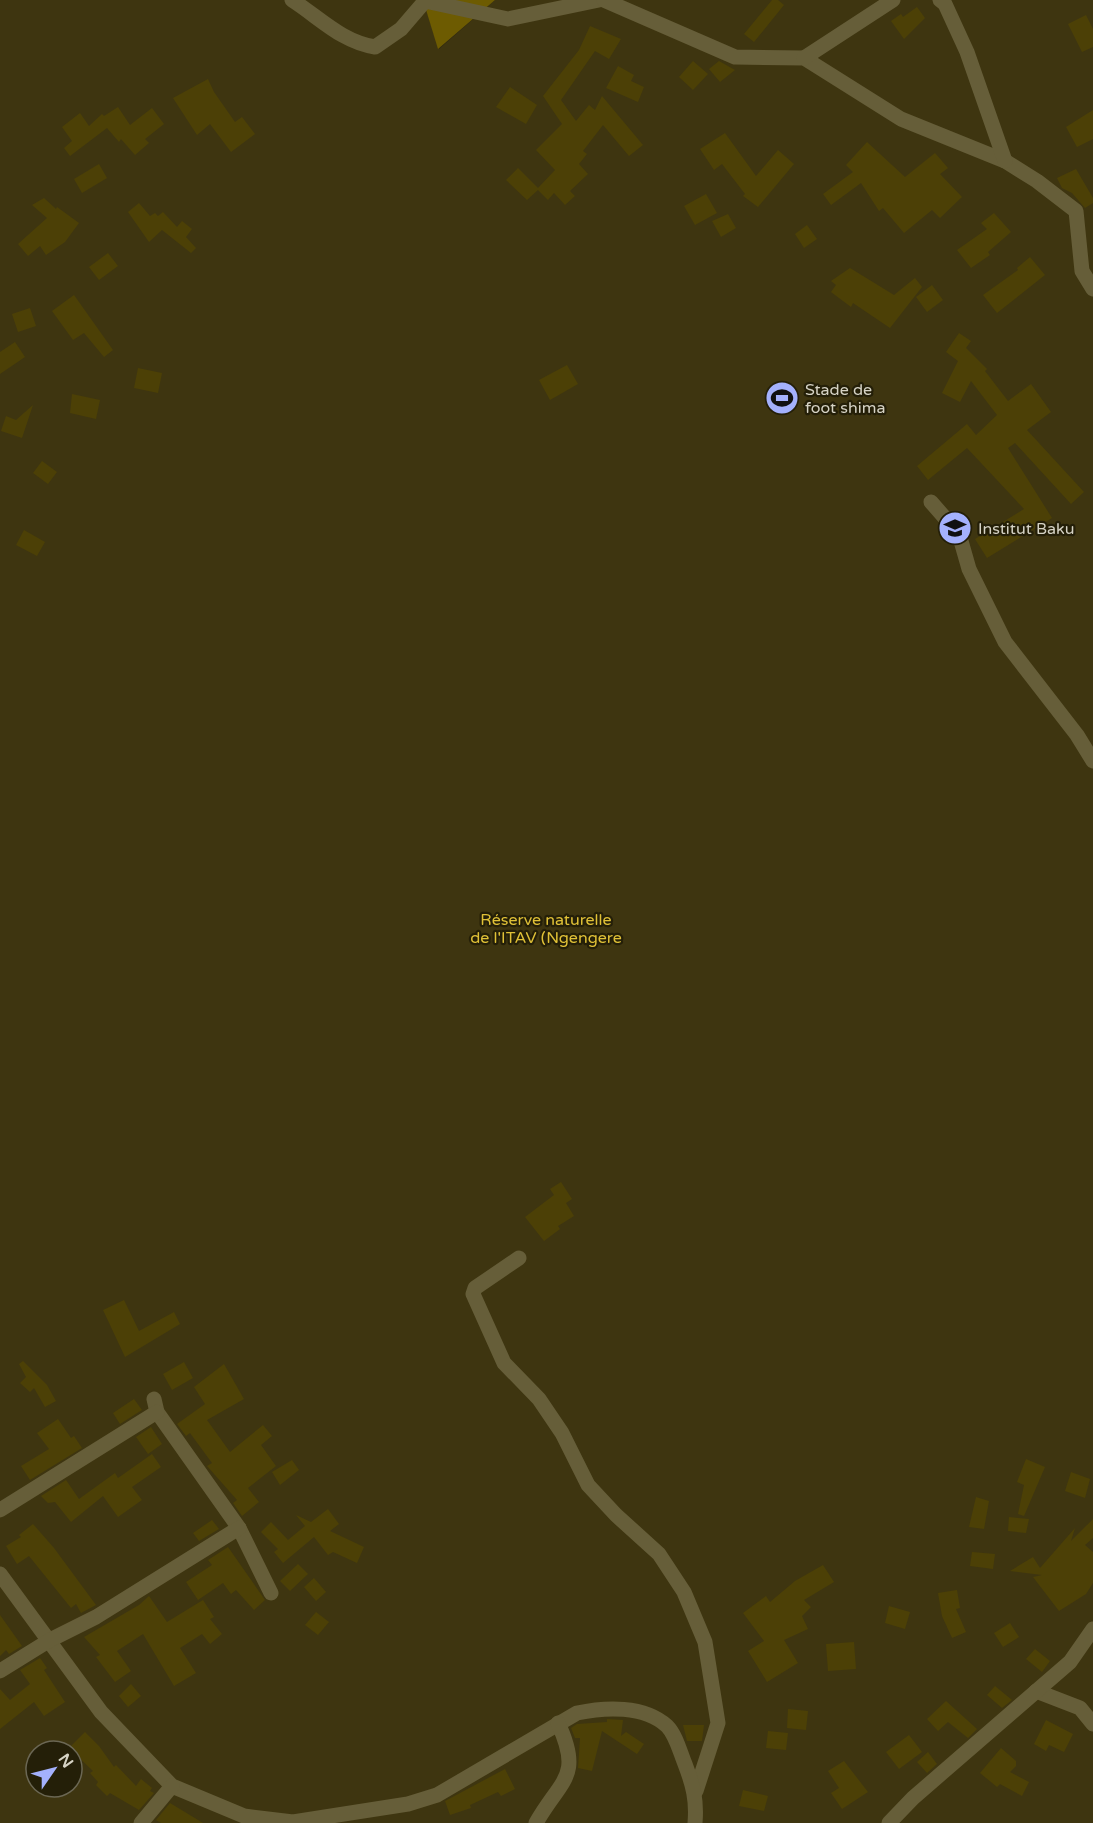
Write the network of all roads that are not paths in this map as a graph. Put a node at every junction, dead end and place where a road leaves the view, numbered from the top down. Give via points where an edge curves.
1 (292, 0) edge
2 (598, 0) edge
3 (604, 0) edge
4 (893, 0) edge
5 (940, 0) edge
6 (804, 58) junction
7 (1005, 161) junction
8 (1093, 289) edge
9 (931, 502) dead end
10 (1093, 761) edge
11 (519, 1258) dead end
12 (0, 1510) edge
13 (239, 1528) junction
14 (0, 1574) edge
15 (271, 1593) dead end
16 (1093, 1629) edge
17 (50, 1640) junction
18 (0, 1671) edge
19 (1036, 1691) junction
20 (558, 1723) junction
21 (1093, 1724) edge
22 (172, 1786) junction
23 (696, 1791) junction
24 (141, 1823) edge
25 (536, 1823) edge
26 (694, 1823) edge
27 (889, 1823) edge

1 - 2 street via 328,23 340,36 375,47 425,1 508,19
3 - 6 street via 735,57
4 - 6 street
5 - 7 street via 967,52
6 - 7 street via 902,119
7 - 8 street via 1076,212 1082,272
9 - 10 street via 960,534 969,568 1005,642
11 - 23 street via 474,1288 472,1294 504,1363 538,1399 562,1433 588,1485 659,1554 684,1592 705,1642 718,1723
12 - 13 street via 156,1406
13 - 15 street
13 - 17 street via 96,1617
14 - 17 street
16 - 19 street via 1070,1662
17 - 18 street
17 - 22 street via 101,1712
19 - 21 street via 1080,1708
19 - 27 street
20 - 22 street via 437,1795 378,1810 293,1822 273,1820 244,1816
20 - 23 street via 596,1709 654,1717 668,1728
20 - 25 street via 570,1752 568,1775
22 - 24 street
23 - 26 street

